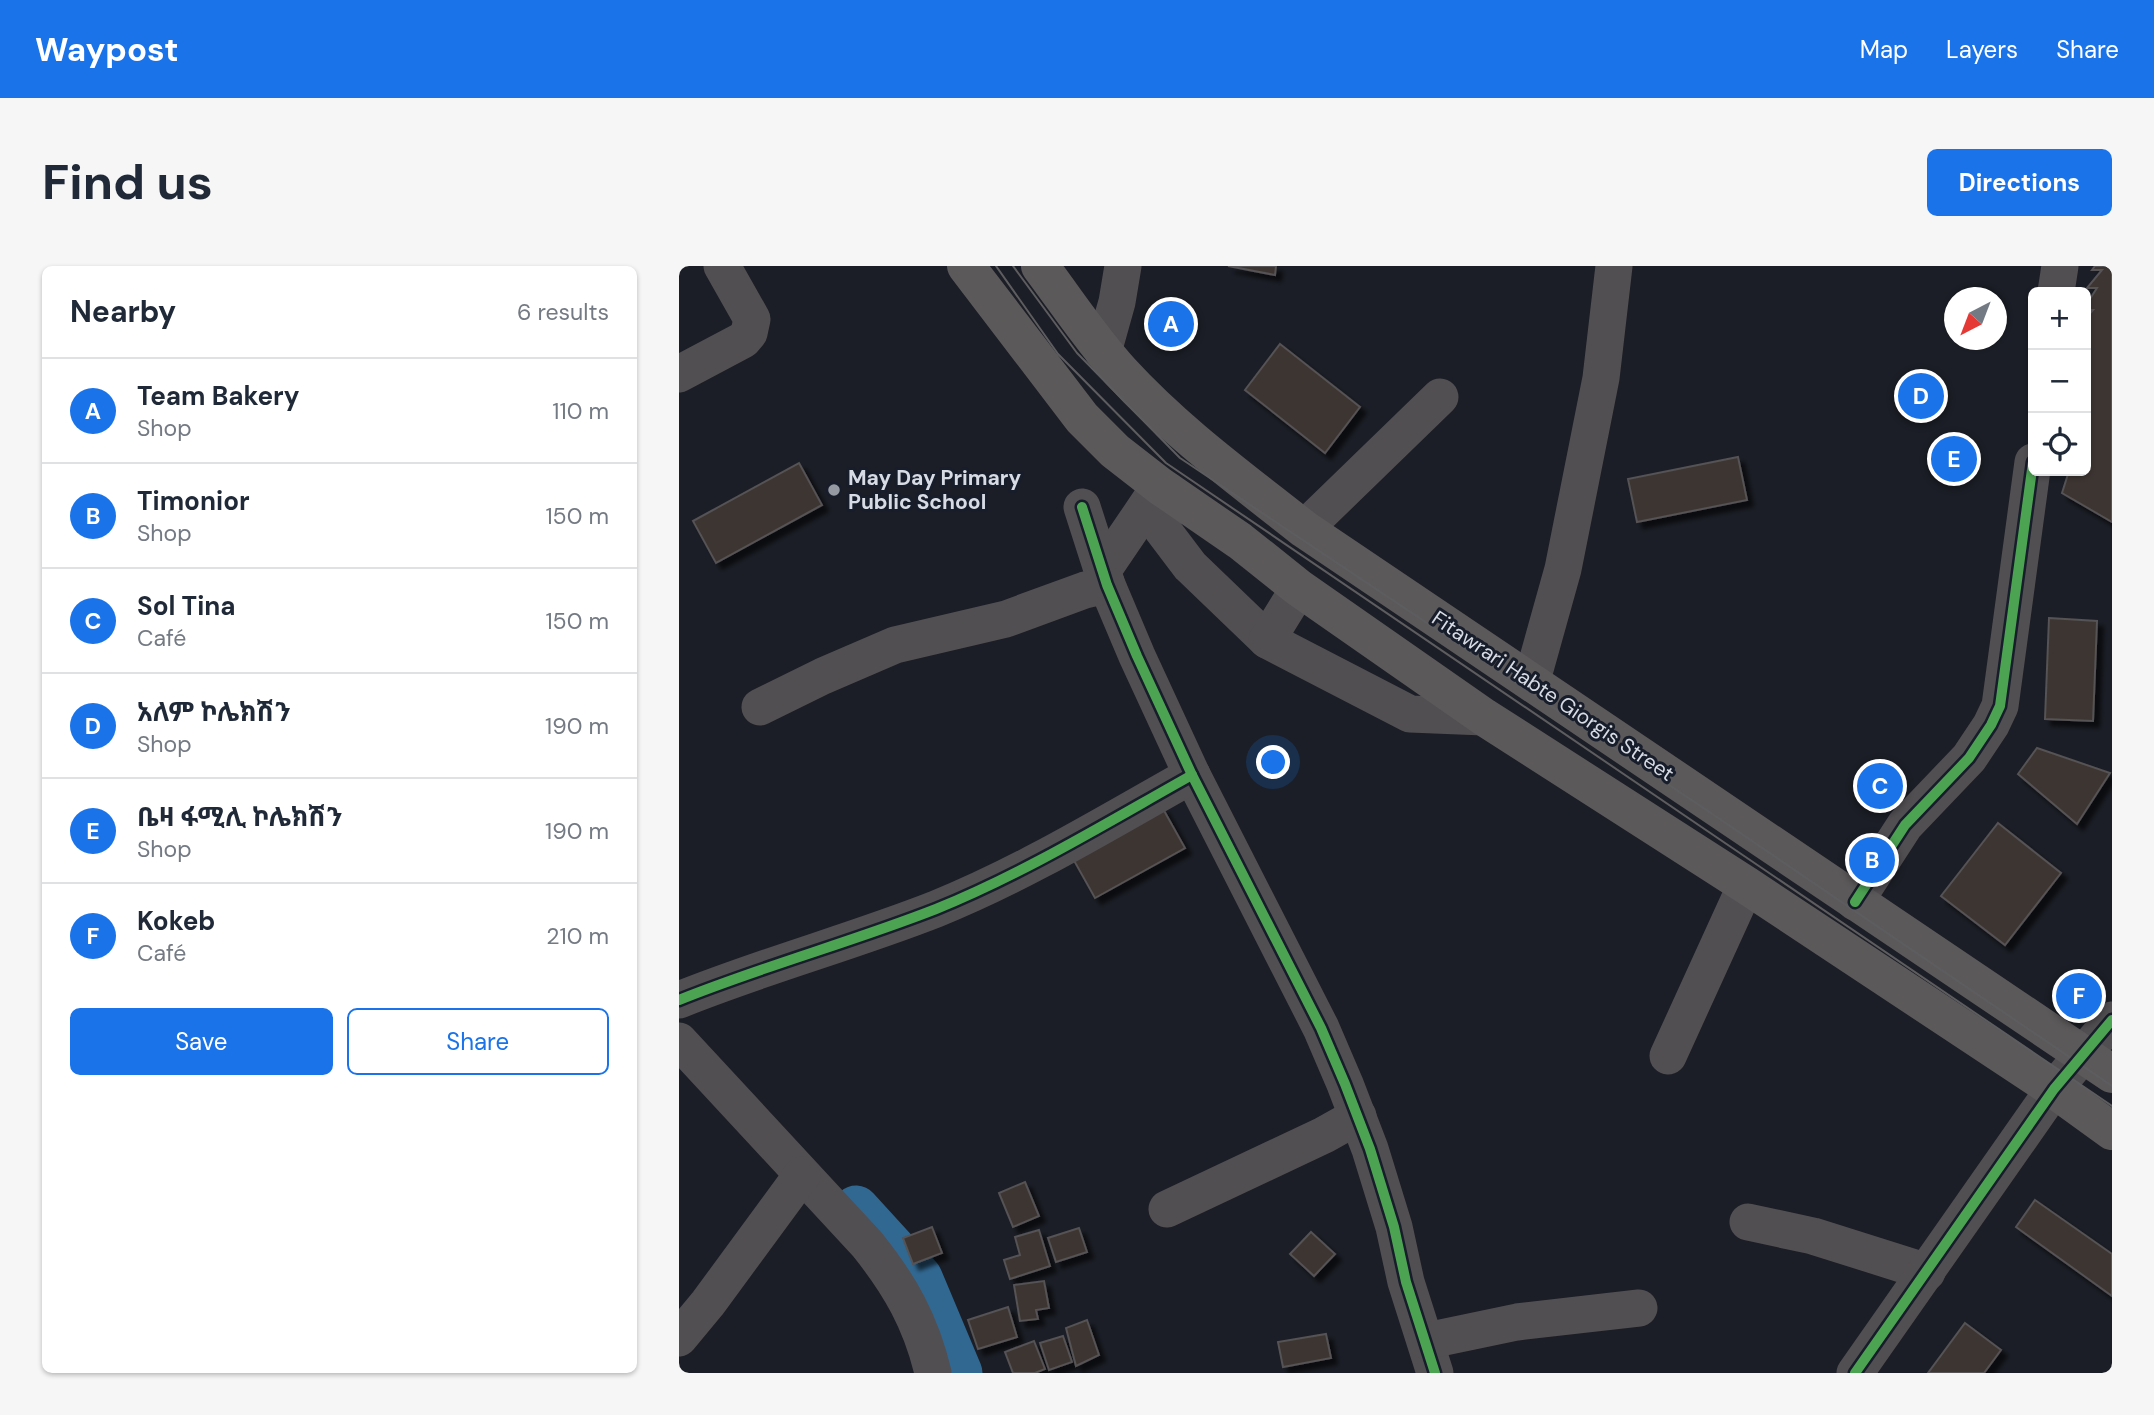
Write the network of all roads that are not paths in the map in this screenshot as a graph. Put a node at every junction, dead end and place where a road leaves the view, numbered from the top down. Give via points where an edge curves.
1 (722, 266) edge
2 (966, 266) edge
3 (1040, 266) edge
4 (1123, 266) edge
5 (1614, 266) edge
6 (2060, 266) edge
7 (2057, 287) edge
8 (1103, 352) junction
9 (679, 374) edge
10 (1440, 397) dead end
11 (2031, 476) edge
12 (1164, 489) junction
13 (1082, 507) dead end
14 (1304, 528) junction
15 (1105, 578) junction
16 (1299, 588) junction
17 (1267, 640) junction
18 (1532, 680) junction
19 (760, 707) dead end
20 (1484, 717) junction
21 (1192, 775) junction
22 (1746, 885) junction
23 (1855, 902) junction
24 (686, 997) edge
25 (2112, 1020) edge
26 (679, 1041) edge
27 (1668, 1056) dead end
28 (2098, 1064) edge
29 (2054, 1090) junction
30 (1358, 1116) junction
31 (2112, 1131) edge
32 (802, 1175) junction
33 (1167, 1209) dead end
34 (1748, 1222) dead end
35 (1927, 1272) junction
36 (1639, 1307) dead end
37 (679, 1338) edge
38 (1431, 1357) edge
39 (933, 1373) edge
40 (1855, 1373) edge

1 - 9 street via 752,319 749,333
2 - 12 main road via 1082,418
3 - 8 main road, Fitawrari Habte Giorgis Street
4 - 8 street
5 - 18 street via 1601,378 1563,569
6 - 7 street
8 - 14 main road, Fitawrari Habte Giorgis Street via 1191,440
10 - 14 street
11 - 23 street via 2000,706 1969,758 1905,825
12 - 15 street
12 - 16 main road
12 - 17 street via 1163,529 1190,566
13 - 15 street
14 - 18 main road, Fitawrari Habte Giorgis Street
15 - 19 street via 1006,620 895,645
15 - 21 street
16 - 17 street
16 - 20 main road
17 - 20 street via 1410,714
18 - 23 main road, Fitawrari Habte Giorgis Street
20 - 22 main road
21 - 24 street via 993,883 936,908
21 - 30 street via 1321,1028
22 - 27 street
22 - 29 main road
23 - 28 main road, Fitawrari Habte Giorgis Street
25 - 28 street
26 - 32 street
28 - 29 street
29 - 31 main road
29 - 35 street
30 - 33 street
30 - 38 street
32 - 37 street
32 - 39 street via 867,1244 900,1288 916,1319
34 - 35 street via 1813,1236
35 - 40 street
36 - 38 street via 1517,1322

